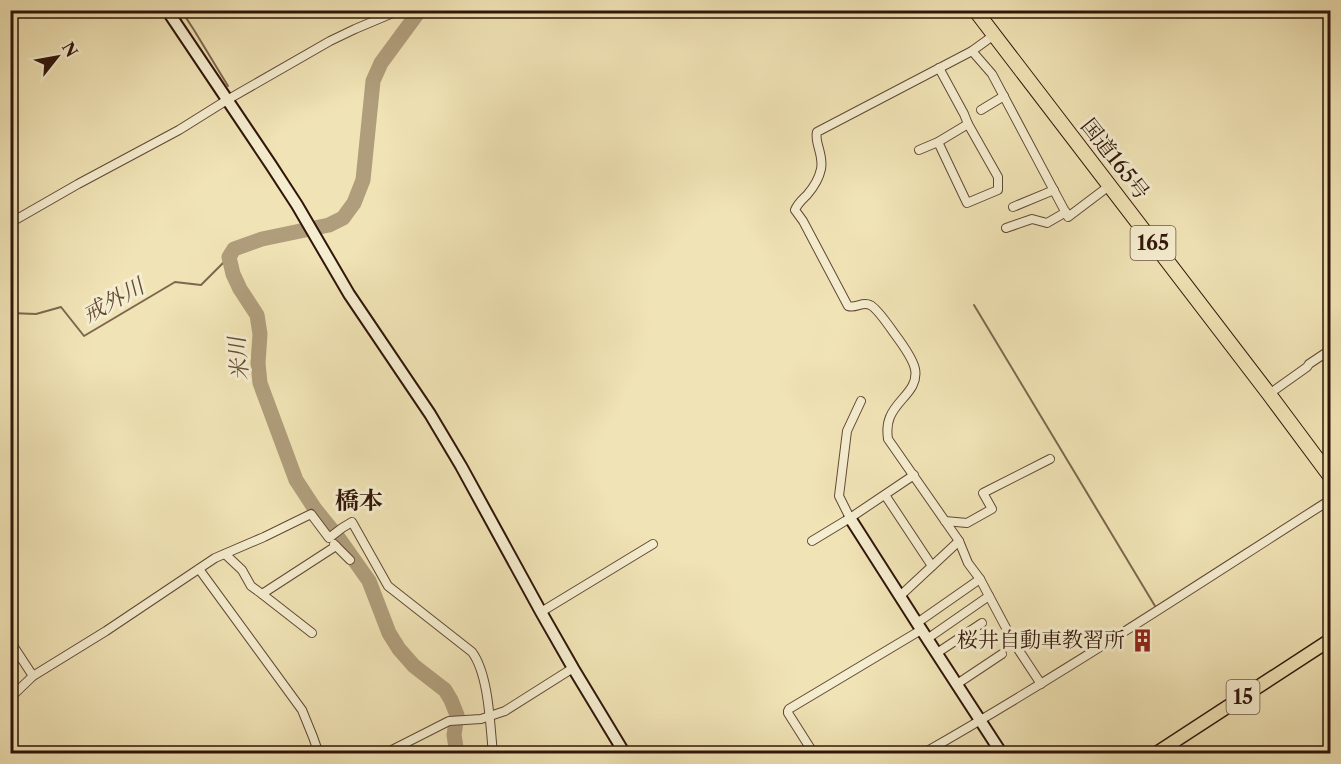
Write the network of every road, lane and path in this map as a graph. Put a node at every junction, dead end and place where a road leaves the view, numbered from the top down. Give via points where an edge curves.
1 (168, 10) edge
2 (400, 10) edge
3 (975, 10) edge
4 (994, 36) junction
5 (972, 51) junction
6 (939, 68) junction
7 (1004, 96) junction
8 (227, 100) junction
9 (981, 110) dead end
10 (968, 124) junction
11 (938, 142) junction
12 (919, 150) dead end
13 (1109, 186) junction
14 (1054, 190) junction
15 (1013, 207) dead end
16 (1066, 212) junction
17 (10, 223) edge
18 (1006, 228) dead end
19 (1330, 350) edge
20 (1269, 394) junction
21 (861, 402) dead end
22 (1050, 459) dead end
23 (914, 475) junction
24 (1330, 476) edge
25 (885, 495) junction
26 (1330, 500) edge
27 (850, 518) junction
28 (945, 521) junction
29 (329, 538) junction
30 (812, 541) dead end
31 (959, 541) junction
32 (653, 544) dead end
33 (336, 546) junction
34 (225, 554) junction
35 (350, 560) dead end
36 (932, 566) junction
37 (199, 569) junction
38 (980, 579) junction
39 (262, 594) junction
40 (900, 596) junction
41 (989, 596) junction
42 (541, 612) junction
43 (982, 623) dead end
44 (922, 631) junction
45 (312, 633) dead end
46 (1330, 640) edge
47 (10, 641) edge
48 (937, 653) junction
49 (1002, 654) dead end
50 (573, 668) junction
51 (33, 676) junction
52 (957, 684) junction
53 (1041, 684) junction
54 (10, 698) edge
55 (489, 717) junction
56 (981, 720) junction
57 (319, 753) edge
58 (384, 753) edge
59 (493, 753) edge
60 (625, 753) edge
61 (814, 753) edge
62 (922, 753) edge
63 (1002, 753) edge
64 (1155, 753) edge

1 - 8 street
2 - 8 street via 330,41
3 - 4 highway, 国道165号 / 165
4 - 5 street
4 - 13 highway, 国道165号 / 165
5 - 6 street
5 - 7 street
6 - 10 street
6 - 23 street via 817,132 822,168 795,210 848,306 872,306 896,335 914,366 913,385 892,411 887,426 888,439
7 - 9 street
7 - 14 street
8 - 17 street
8 - 42 street via 430,414
10 - 11 street
10 - 11 street via 998,177 998,190 967,202
11 - 12 street
13 - 16 street via 1068,216
13 - 20 highway, 国道165号 / 165
14 - 15 street
14 - 16 street
16 - 18 street via 1047,223 1032,219
19 - 20 street
20 - 24 highway, 国道165号 / 165
21 - 27 street via 847,431 839,496
22 - 28 street via 983,494 992,509 967,523
23 - 25 street
23 - 28 street
25 - 27 street
25 - 36 street
26 - 53 street
27 - 30 street
27 - 40 street
28 - 31 street
29 - 33 street
29 - 34 street via 311,514
29 - 55 street via 352,522 388,586 472,652 479,662
31 - 36 street
31 - 38 street
32 - 42 street
33 - 35 street
33 - 39 street
34 - 37 street
34 - 39 street
36 - 40 street
37 - 51 street
37 - 57 street via 302,710
38 - 41 street
38 - 44 street
39 - 45 street
40 - 44 street
41 - 44 street
41 - 53 street
42 - 50 street
43 - 48 street
44 - 48 street
44 - 61 street via 788,711
46 - 64 main road, 15
47 - 51 street
48 - 52 street
49 - 52 street
50 - 55 street
50 - 60 street
51 - 54 street
52 - 56 street
53 - 56 street
55 - 58 street via 448,721
55 - 59 street
56 - 62 street
56 - 63 street

